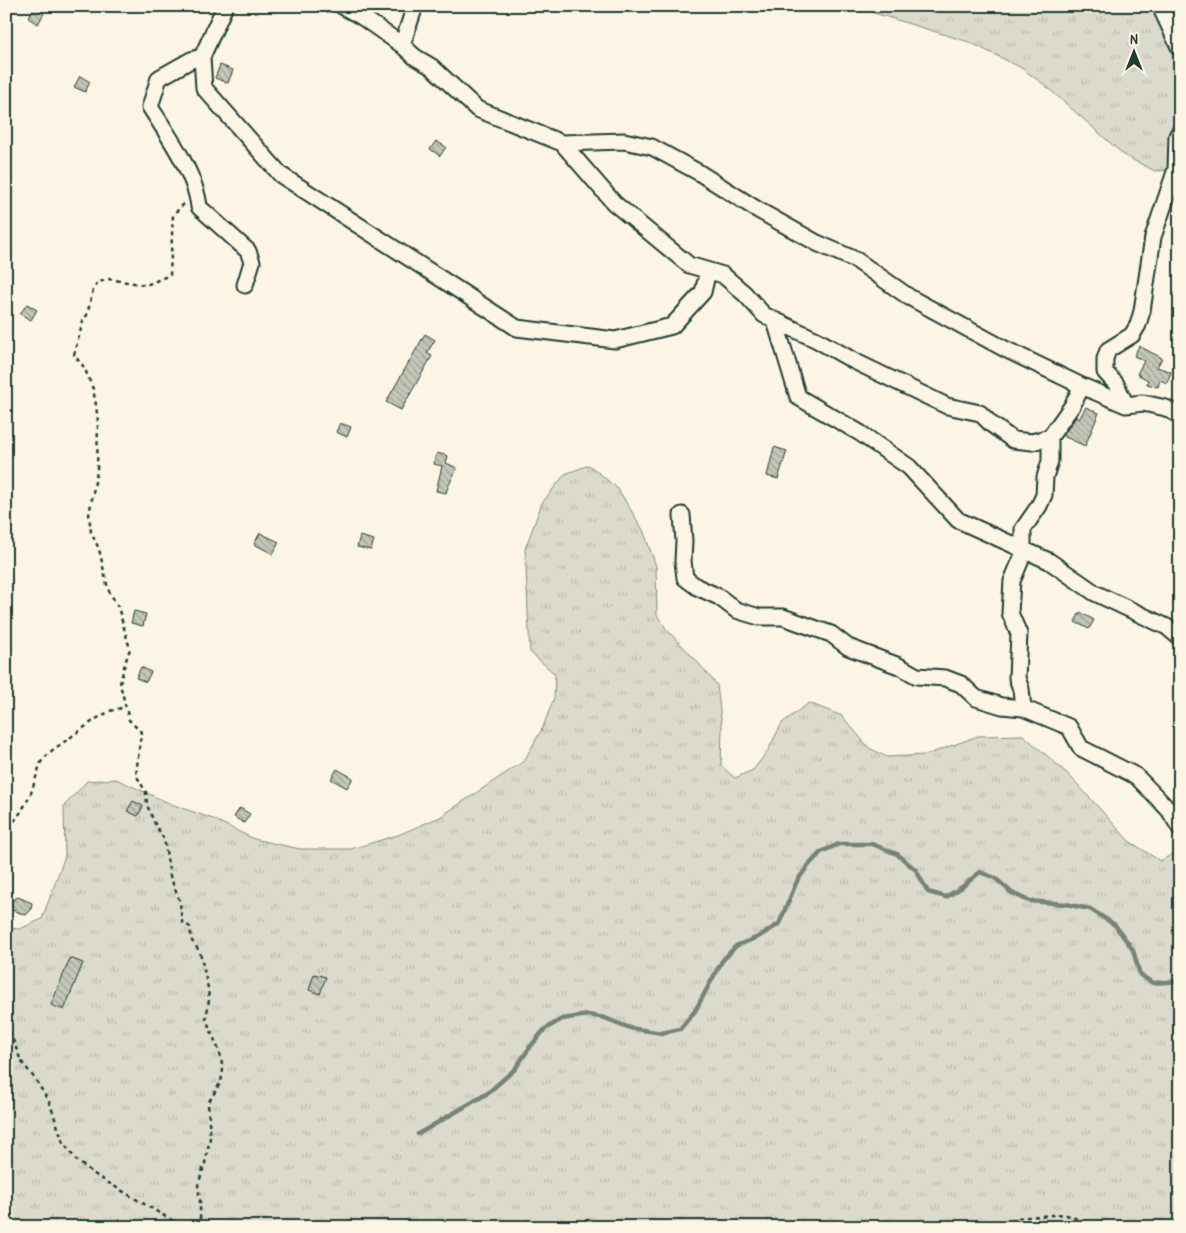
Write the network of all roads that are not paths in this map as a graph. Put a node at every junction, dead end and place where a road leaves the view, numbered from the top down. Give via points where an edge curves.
1 (225, 6) edge
2 (342, 6) edge
3 (416, 6) edge
4 (1160, 6) edge
5 (402, 45) junction
6 (1180, 49) edge
7 (202, 57) junction
8 (1180, 131) edge
9 (562, 143) junction
10 (708, 271) junction
11 (245, 285) dead end
12 (775, 321) junction
13 (1082, 386) junction
14 (1126, 405) junction
15 (1180, 416) edge
16 (1050, 437) junction
17 (682, 515) dead end
18 (1023, 550) junction
19 (1180, 638) edge
20 (1023, 708) junction
21 (1180, 828) edge

1 - 7 street
2 - 5 street
3 - 5 street
4 - 6 street
5 - 9 street via 432,67 477,109
7 - 10 street via 204,88 281,176 517,328 615,340 672,326 703,292
7 - 11 street via 159,78 150,107 171,139 197,191 199,207 248,251 252,262
8 - 14 street via 1176,169 1153,237 1138,325 1132,335 1108,350 1105,359 1105,372 1116,384
9 - 10 street via 614,203 689,265
9 - 13 street via 624,141 652,147 817,243 856,260 909,296 1004,349
10 - 12 street via 723,275 764,315
12 - 16 street via 947,406 980,412 1013,440 1032,442
12 - 18 street via 798,397 860,433 909,467 958,520
13 - 14 street
13 - 16 street
14 - 15 street via 1143,403 1166,408
16 - 18 street via 1044,495 1023,529
17 - 20 street via 685,578 736,610 759,617 783,616 831,634 848,647 917,676 945,678 961,684 976,698
18 - 19 street via 1049,561 1095,593 1167,627
18 - 20 street via 1012,581 1010,613 1019,634 1017,678
20 - 21 street via 1069,727 1081,748 1136,776 1169,810

